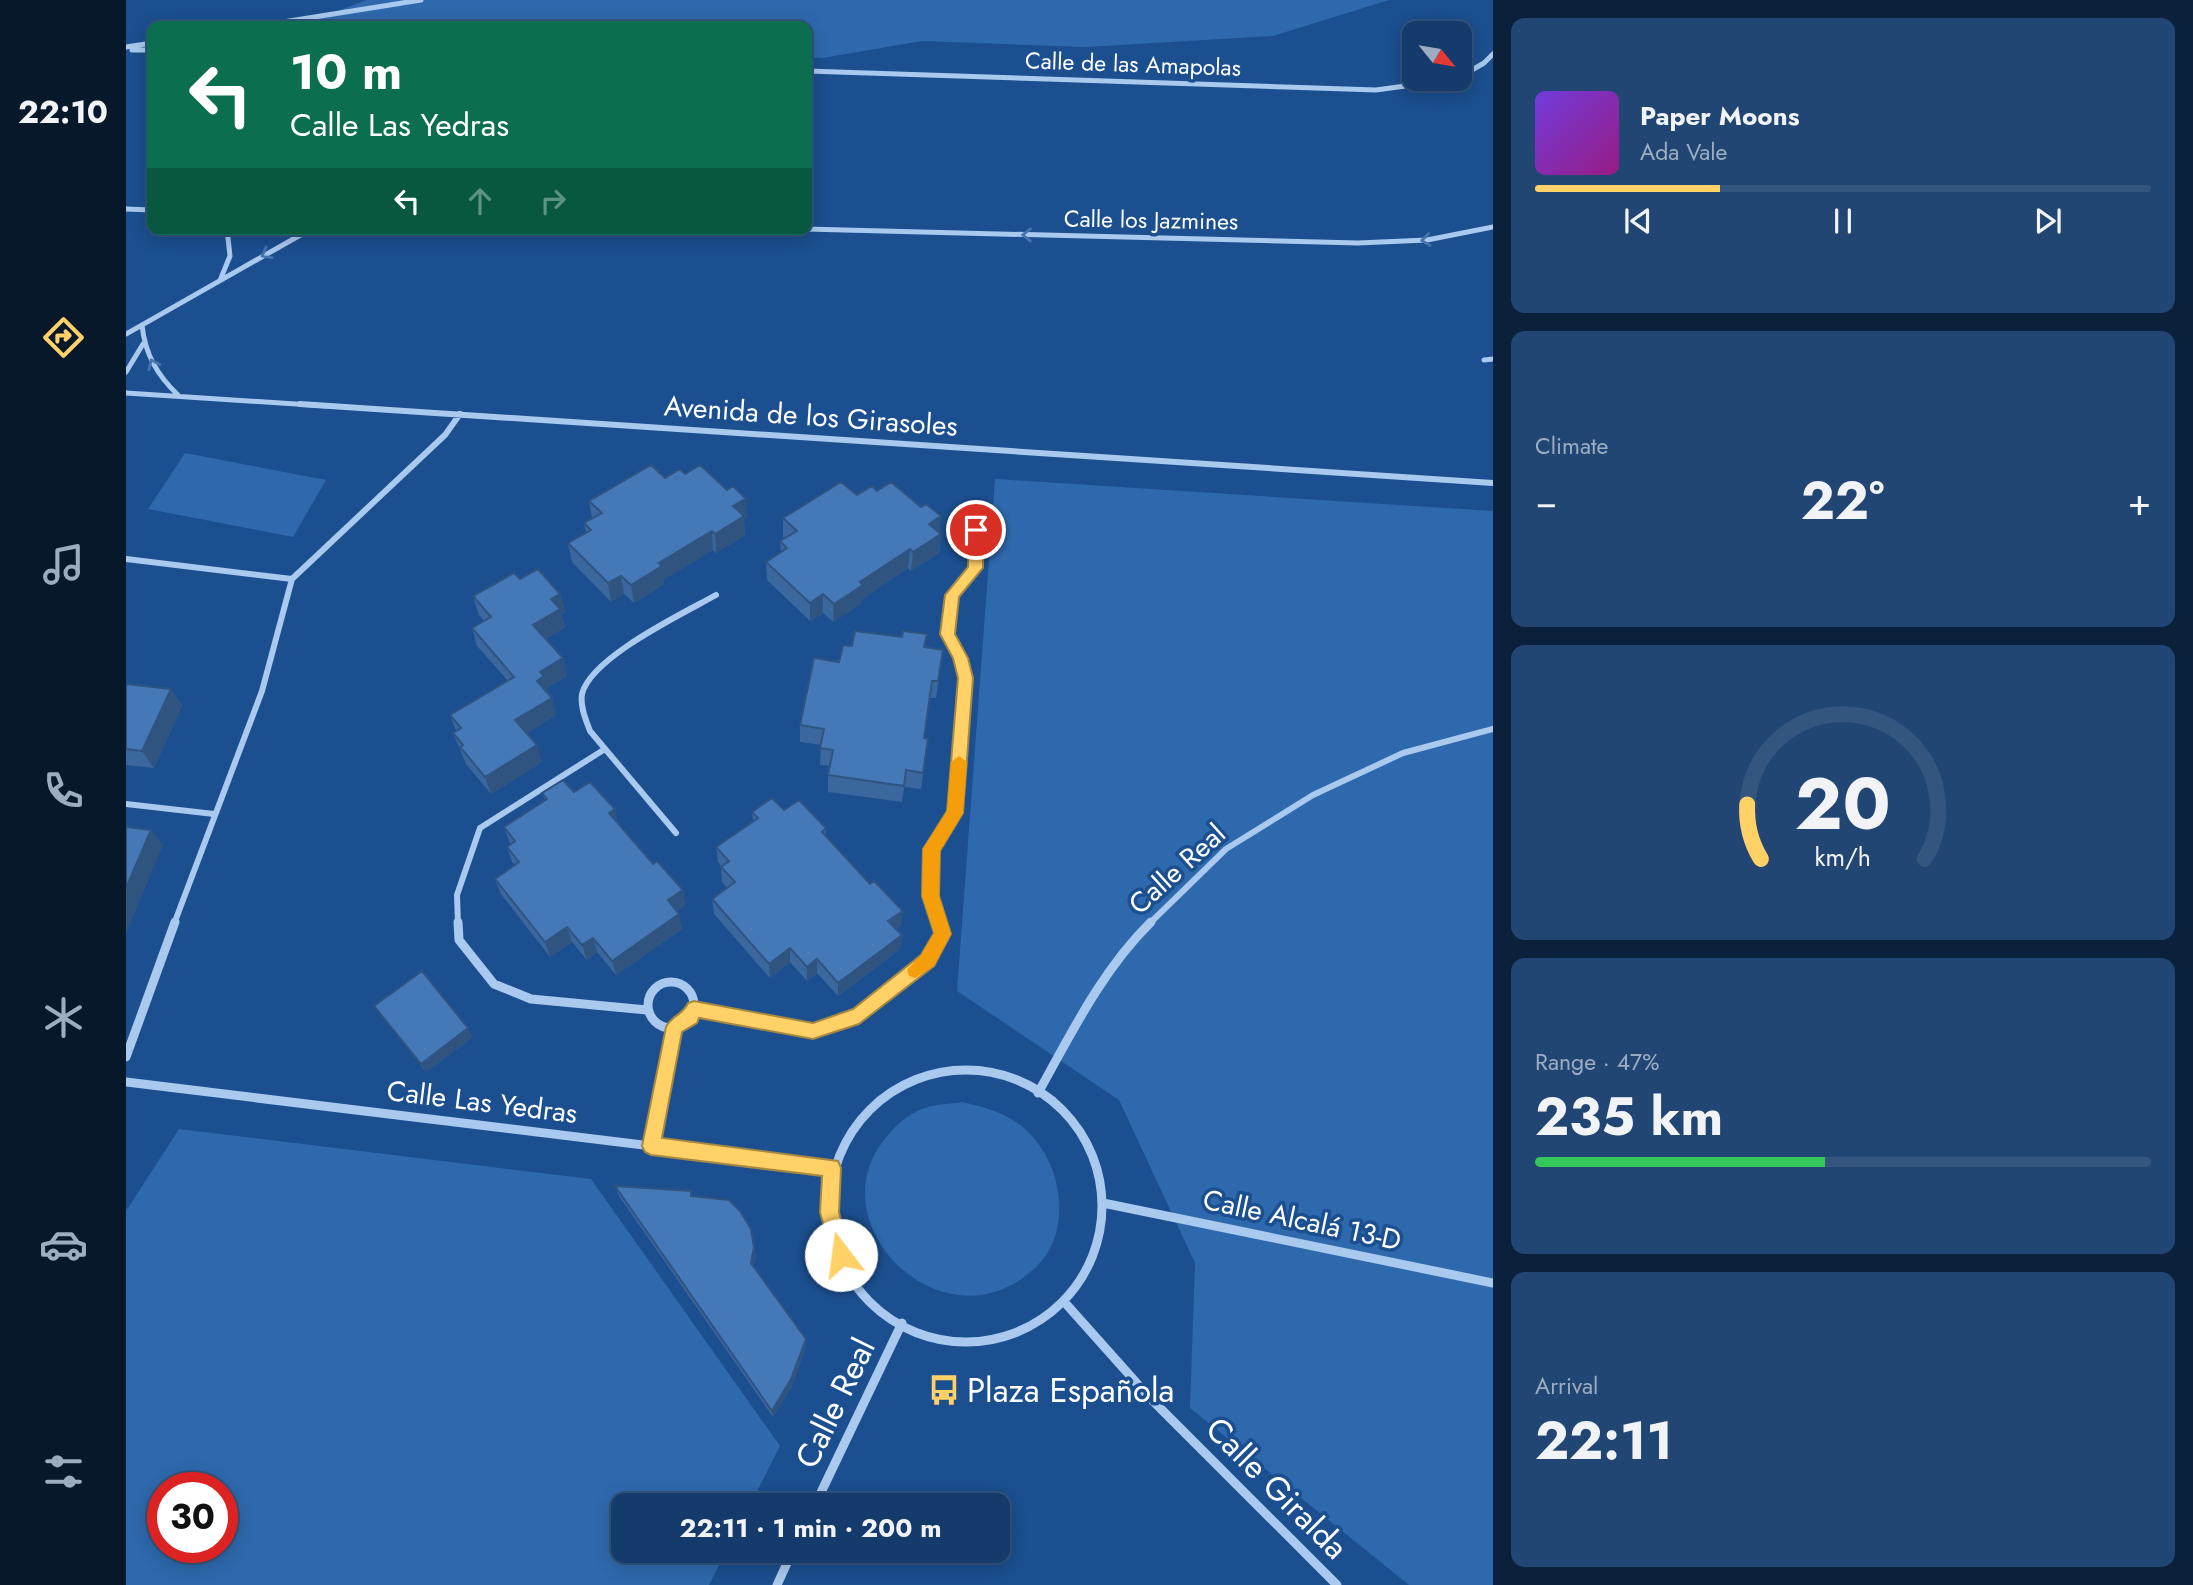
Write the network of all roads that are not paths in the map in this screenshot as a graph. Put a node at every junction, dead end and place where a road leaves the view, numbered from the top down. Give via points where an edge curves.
1 (421, 0) edge
2 (289, 21) edge
3 (147, 44) edge
4 (126, 48) edge
5 (147, 50) edge
6 (1493, 54) edge
7 (1472, 70) edge
8 (812, 71) edge
9 (1402, 86) edge
10 (126, 209) edge
11 (147, 210) edge
12 (1493, 227) edge
13 (812, 229) edge
14 (228, 235) edge
15 (300, 235) edge
16 (221, 278) junction
17 (142, 325) junction
18 (126, 334) edge
19 (143, 344) junction
20 (1493, 359) edge
21 (1484, 360) dead end
22 (126, 372) edge
23 (126, 393) edge
24 (178, 395) junction
25 (460, 414) junction
26 (1493, 483) edge
27 (969, 510) dead end
28 (126, 559) edge
29 (292, 579) junction
30 (716, 595) dead end
31 (1493, 729) edge
32 (605, 750) junction
33 (126, 804) edge
34 (214, 814) junction
35 (676, 833) dead end
36 (694, 1009) junction
37 (647, 1010) junction
38 (675, 1027) junction
39 (126, 1057) edge
40 (126, 1082) edge
41 (1038, 1093) junction
42 (651, 1146) junction
43 (832, 1168) junction
44 (1103, 1203) junction
45 (1493, 1283) edge
46 (1067, 1305) junction
47 (902, 1324) junction
48 (821, 1493) edge
49 (787, 1563) edge
50 (776, 1585) edge
51 (1337, 1585) edge

1 - 2 street
3 - 4 street
4 - 5 street
6 - 7 street, Calle de las Amapolas
8 - 9 street, Calle de las Amapolas via 1376,90
10 - 11 street
12 -> 13 street, Calle los Jazmines via 1427,240 1358,243
14 - 16 street via 230,256
15 -> 16 street
16 - 17 street
17 - 18 street
17 - 19 street
19 - 22 street
24 -> 19 street via 161,380
20 - 21 street
23 - 24 street, Avenida de los Girasoles
24 - 25 street, Avenida de los Girasoles
25 - 26 street, Avenida de los Girasoles
25 - 29 street via 445,435
27 - 36 street via 976,530 975,568 952,595 948,634 965,678 955,813 932,849 931,896 943,934 928,960 859,1016 813,1031
28 - 29 street
29 - 34 street via 262,691
30 - 32 street via 604,661 583,690 583,711 590,731
31 - 41 street, Calle Real via 1403,753 1313,795 1226,849 1138,935 1089,1002
32 - 35 street
32 - 37 street via 480,828 457,895 459,940 495,984 531,999
33 - 34 street
34 - 39 street
36 - 37 street via 685,986 667,983 651,993
36 - 38 street via 691,1017
37 - 38 street via 656,1024
38 - 42 street
40 - 42 street, Calle Las Yedras
41 - 43 street via 990,1071 939,1069 891,1086 853,1120
41 - 44 street via 1071,1122 1093,1160
42 - 43 street, Calle Las Yedras
43 - 47 street via 830,1212 841,1255 866,1294
44 - 45 street, Calle Alcalá 13-D
44 - 46 street via 1101,1240 1088,1275
46 - 47 street via 1031,1330 989,1343 944,1340
46 - 51 street, Calle Giralda via 1150,1398
47 - 48 street, Calle Real
49 - 50 street

